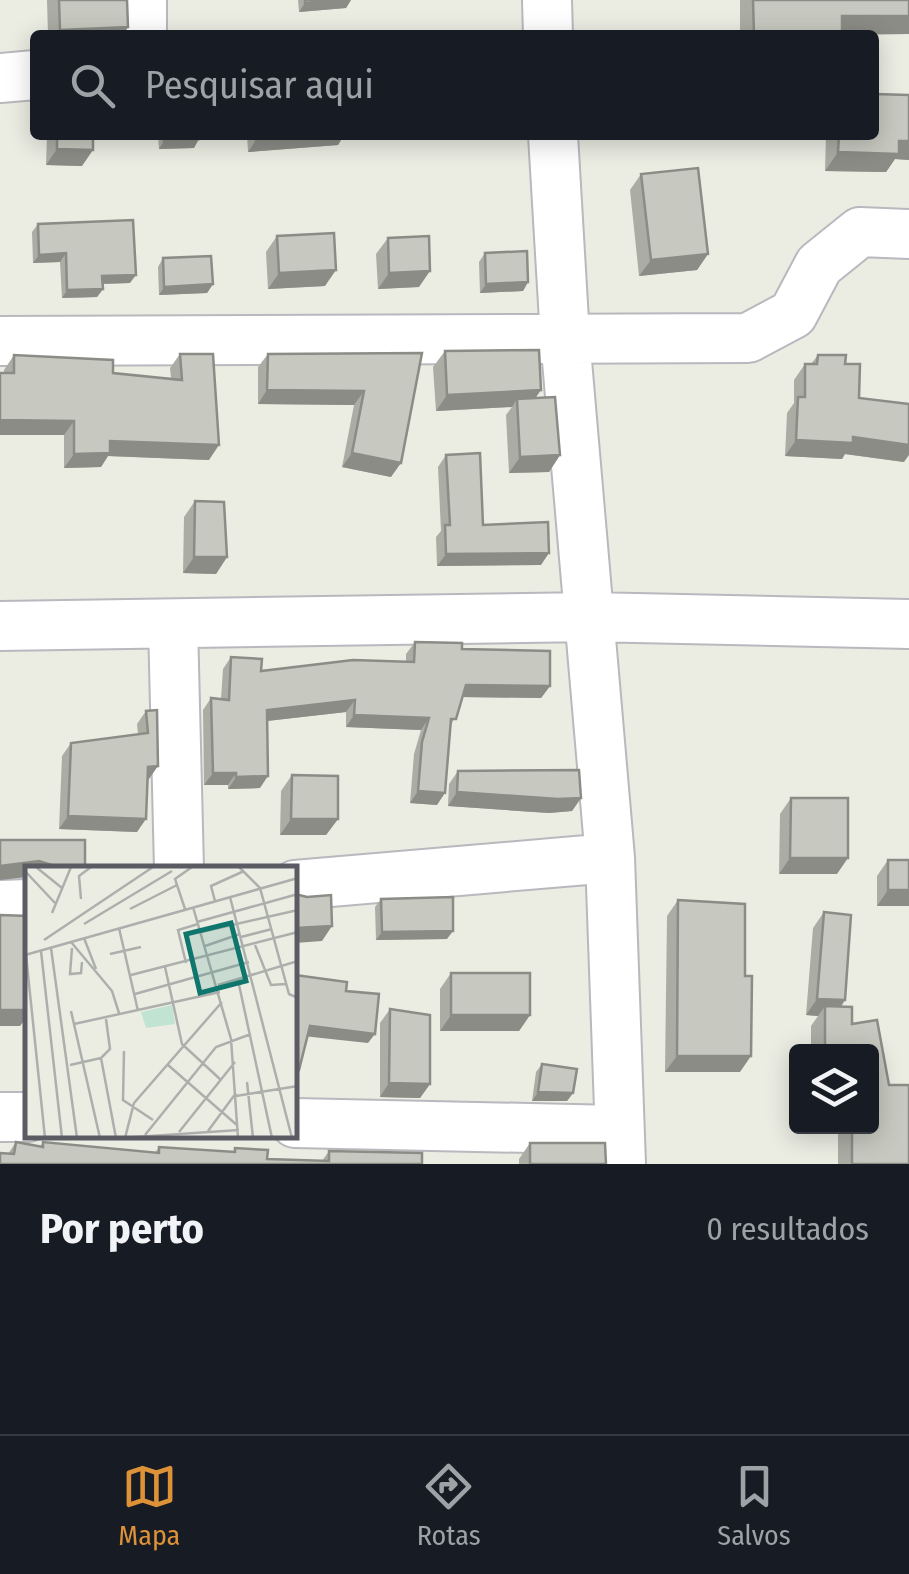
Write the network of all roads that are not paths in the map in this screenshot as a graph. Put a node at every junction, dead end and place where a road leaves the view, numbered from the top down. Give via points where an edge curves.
1 (142, 0) edge
2 (547, 0) edge
3 (142, 30) edge
4 (548, 30) edge
5 (30, 75) edge
6 (0, 78) edge
7 (553, 140) edge
8 (909, 234) edge
9 (565, 338) junction
10 (0, 341) edge
11 (590, 617) junction
12 (173, 624) junction
13 (909, 624) edge
14 (0, 626) edge
15 (610, 858) junction
16 (180, 866) edge
17 (298, 885) edge
18 (25, 904) edge
19 (0, 906) edge
20 (298, 1123) edge
21 (620, 1147) edge

1 - 3 street
2 - 4 street
5 - 6 street
7 - 9 street
8 - 9 street via 860,232 818,265 793,314 748,338
9 - 10 street
9 - 11 street
11 - 12 street
11 - 13 street
11 - 15 street
12 - 14 street
12 - 16 street
15 - 17 street
15 - 21 street
18 - 19 street
20 - 21 street

